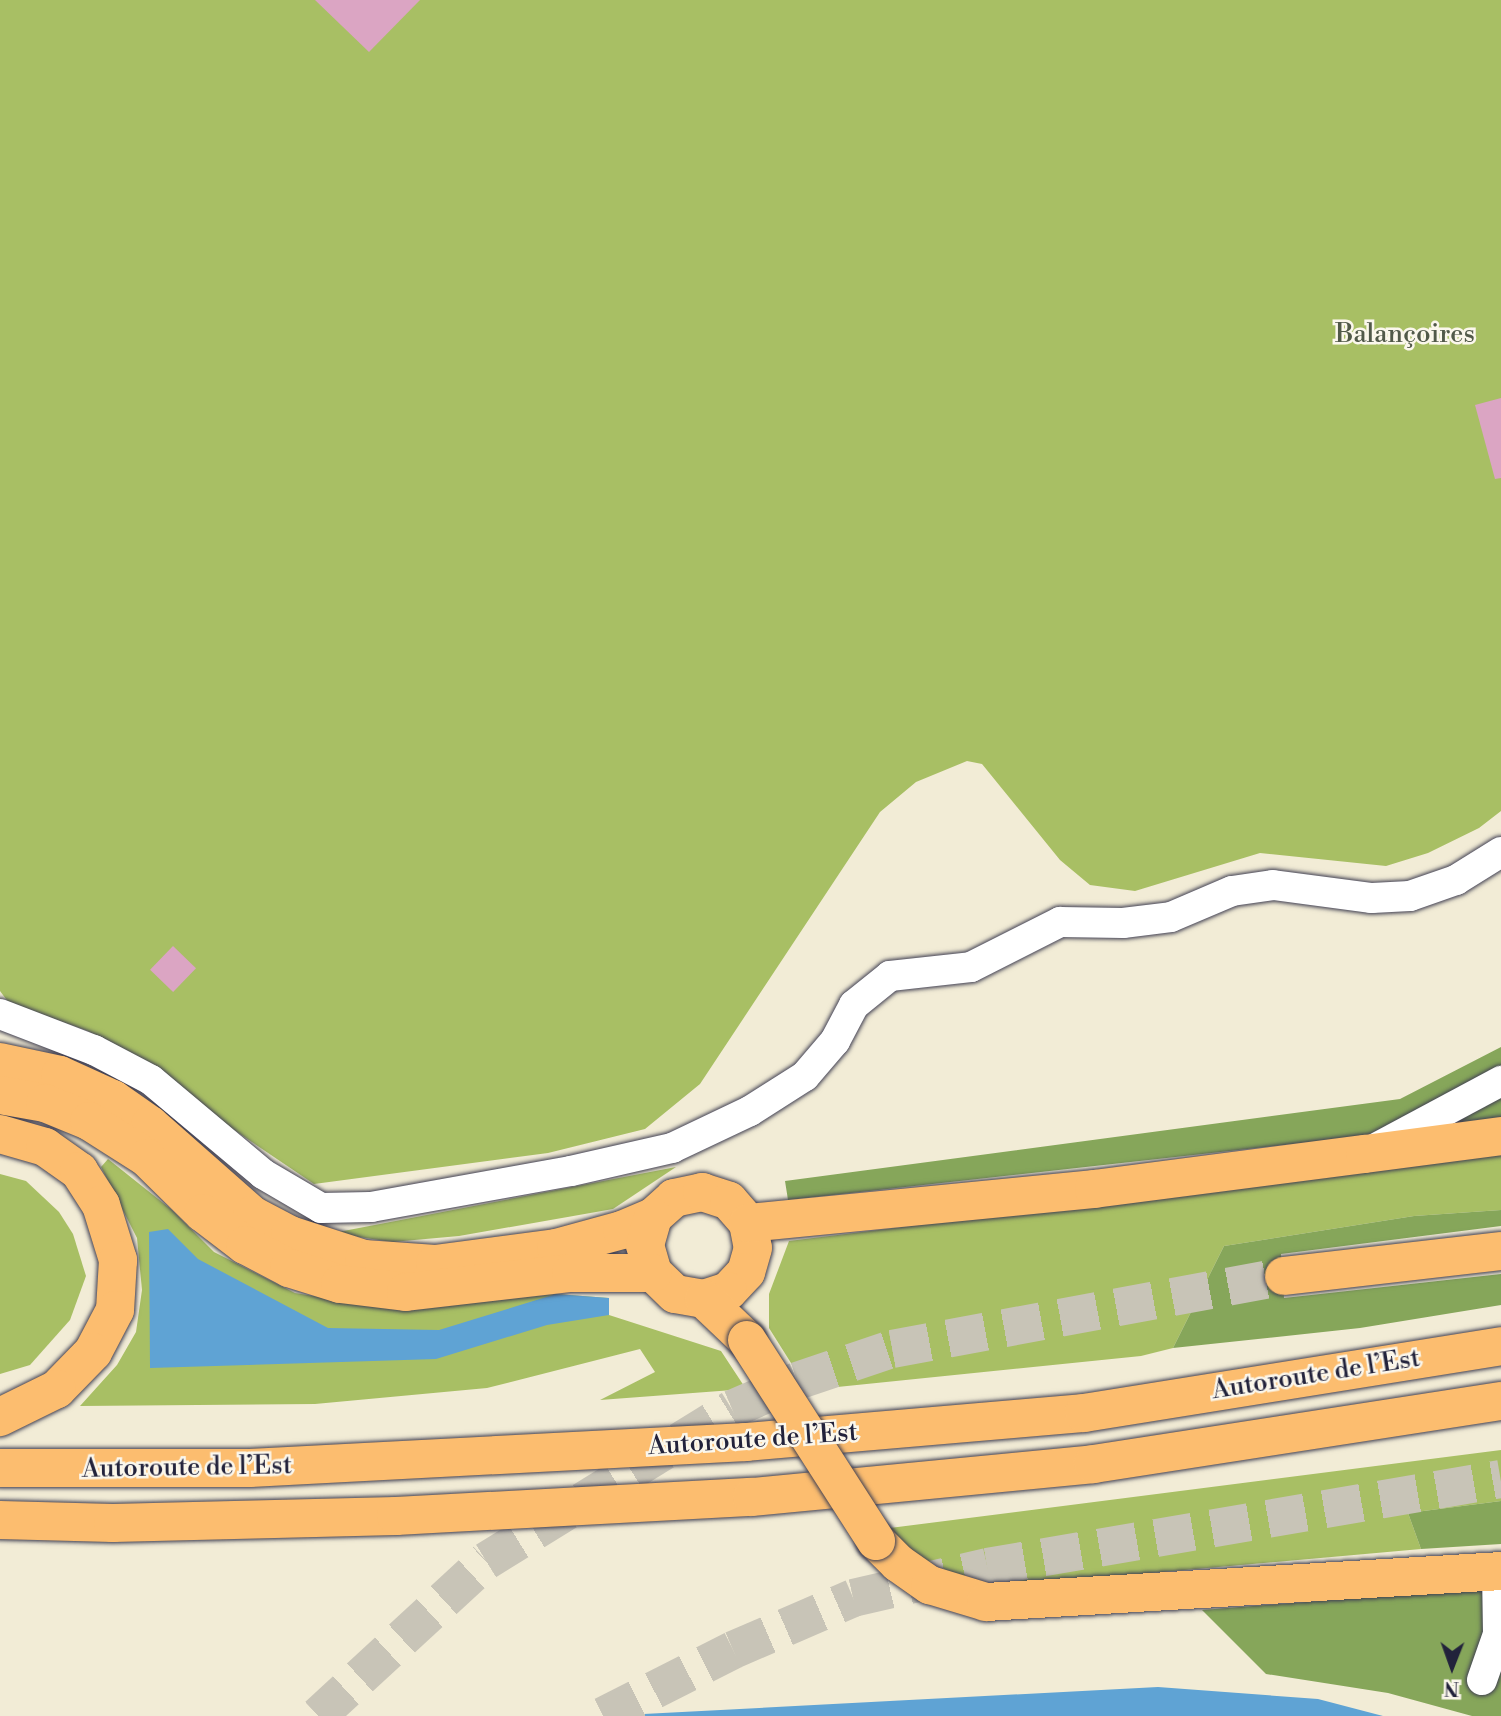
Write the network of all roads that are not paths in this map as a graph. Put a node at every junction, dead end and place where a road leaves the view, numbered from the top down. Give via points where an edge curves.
1 (1501, 852) edge
2 (0, 1014) edge
3 (0, 1062) edge
4 (1501, 1081) edge
5 (0, 1095) edge
6 (0, 1134) edge
7 (1501, 1136) edge
8 (1365, 1154) junction
9 (653, 1217) junction
10 (748, 1223) junction
11 (1501, 1251) edge
12 (653, 1273) junction
13 (1284, 1276) tunnel mouth
14 (704, 1299) junction
15 (1501, 1346) edge
16 (1501, 1401) edge
17 (0, 1417) edge
18 (0, 1468) edge
19 (0, 1520) edge
20 (1499, 1571) edge
21 (1482, 1680) dead end

1 - 2 street via 1456,880 1410,896 1371,898 1273,885 1232,891 1171,917 1123,923 1060,922 971,967 890,976 854,1005 822,1058 775,1094 672,1148 371,1207 321,1208 263,1174 151,1080 94,1050
3 - 9 main road via 60,1075 113,1099 150,1125 252,1214 290,1235 354,1257 413,1265 468,1262 593,1240
4 - 8 street
5 - 12 main road via 45,1103 89,1121 147,1158 203,1213 245,1245 289,1268 330,1282 370,1291 406,1292 571,1273
6 - 17 main road via 45,1147 79,1171 101,1205 118,1260 116,1310 84,1364 57,1389
7 - 8 main road
8 - 10 main road via 1053,1194
9 - 10 main road via 674,1198 702,1192 729,1201
9 - 12 main road via 645,1245
10 - 14 main road via 753,1248 746,1272 728,1291
11 - 13 main road
12 - 14 main road via 675,1294
14 - 20 main road, bridge via 747,1340 876,1541 930,1585 986,1602
15 - 18 main road, Autoroute de l’Est via 1084,1413 746,1442 250,1468
16 - 19 main road, Autoroute de l’Est via 1093,1464 752,1497 396,1516 113,1523
20 - 21 street via 1498,1634

